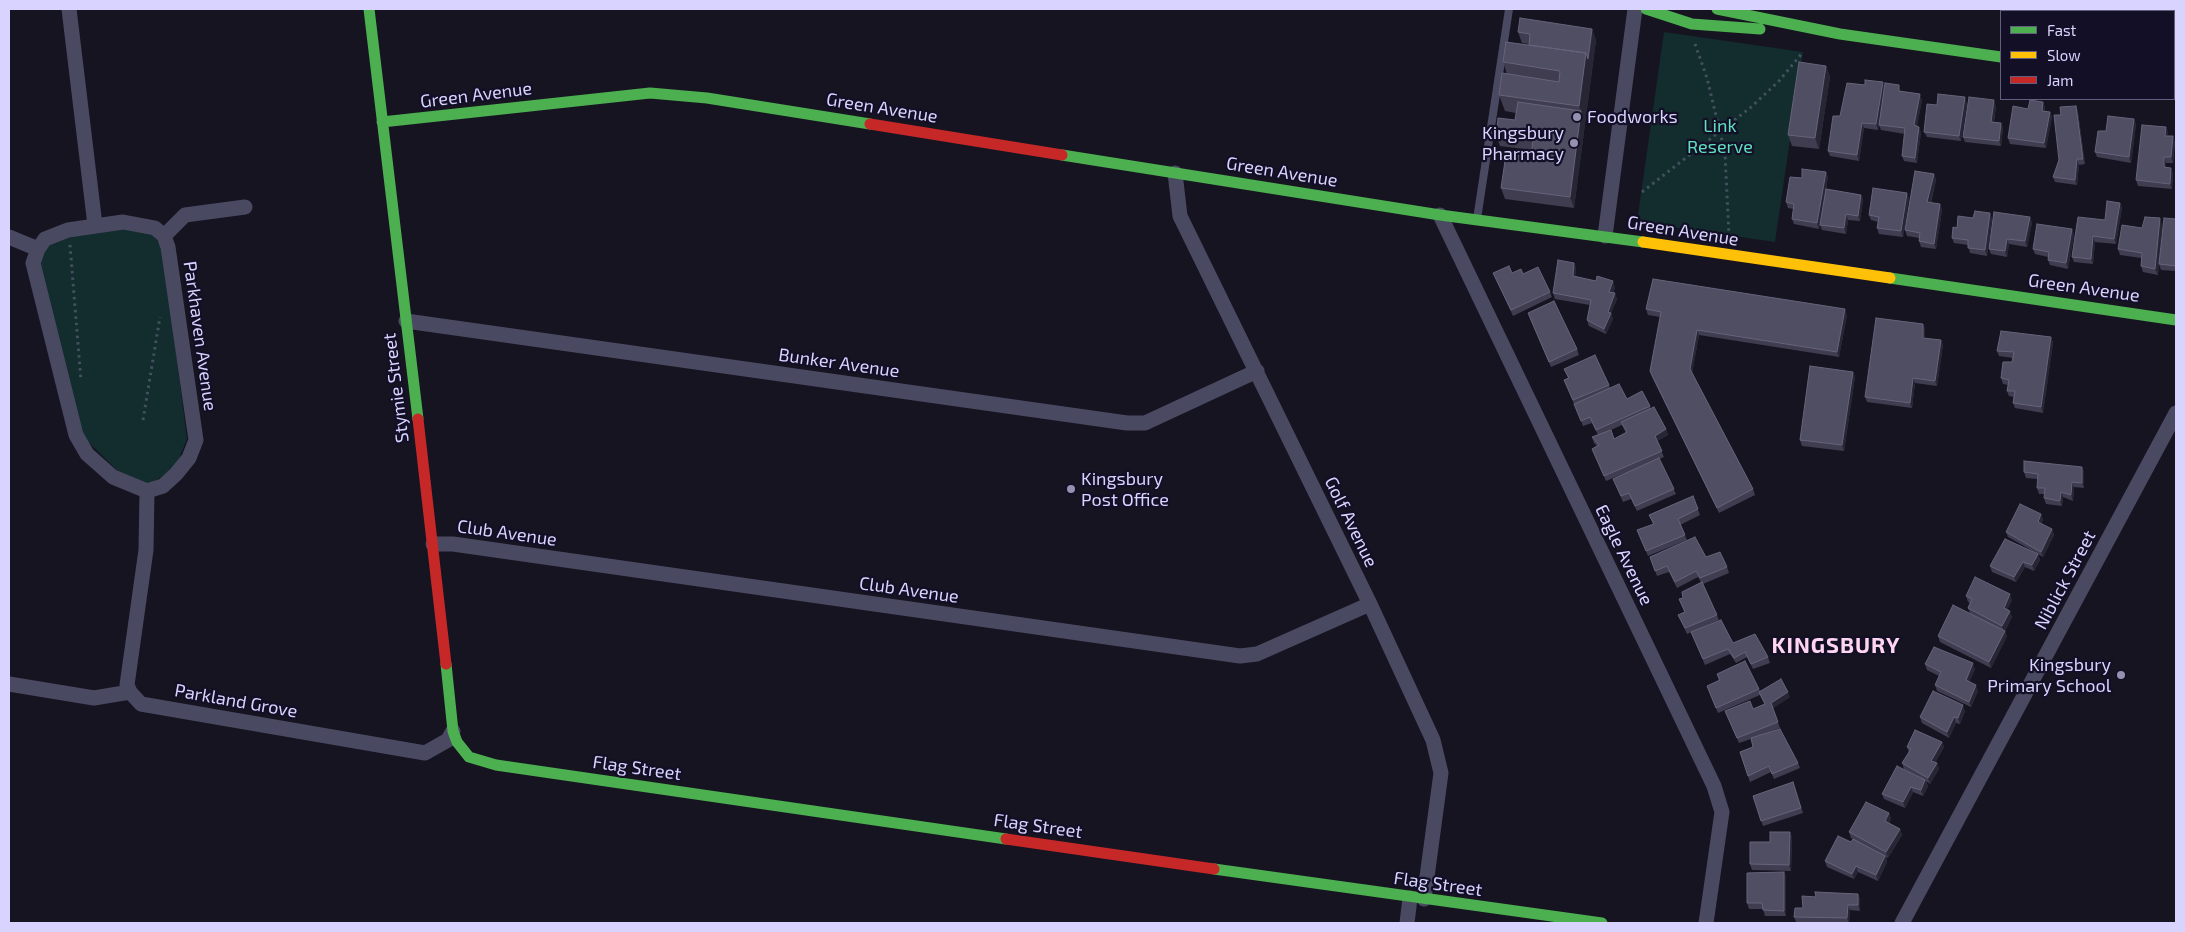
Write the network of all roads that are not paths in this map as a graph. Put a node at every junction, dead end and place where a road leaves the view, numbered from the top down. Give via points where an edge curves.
1 (69, 9) edge
2 (368, 9) edge
3 (1509, 9) edge
4 (1635, 9) edge
5 (1646, 9) edge
6 (1717, 9) edge
7 (1840, 34) junction
8 (2000, 57) edge
9 (382, 122) junction
10 (1175, 173) junction
11 (245, 207) dead end
12 (1440, 215) junction
13 (1477, 220) junction
14 (96, 225) junction
15 (164, 236) junction
16 (1605, 236) junction
17 (9, 237) edge
18 (38, 248) junction
19 (2176, 320) edge
20 (406, 321) junction
21 (1257, 371) junction
22 (2176, 413) edge
23 (147, 491) junction
24 (433, 544) junction
25 (1370, 604) junction
26 (9, 684) edge
27 (130, 692) junction
28 (453, 730) junction
29 (470, 757) joint
30 (1417, 899) junction
31 (1407, 923) edge
32 (1602, 923) edge
33 (1706, 923) edge
34 (1902, 923) edge

1 - 14 street
2 - 9 street, Stymie Street
3 - 13 lane
4 - 16 street
5 - 7 street via 1692,24
6 - 7 street
7 - 8 street
9 - 10 street, Green Avenue via 650,94 707,98
9 - 20 street, Stymie Street
10 - 12 street, Green Avenue
10 - 21 street, Golf Avenue via 1180,216
11 - 15 street via 185,215
12 - 13 street, Green Avenue
12 - 33 street, Eagle Avenue via 1714,786 1722,812
13 - 16 street, Green Avenue
14 - 15 street via 139,224 155,228
14 - 18 street via 69,237 45,240
15 - 23 street, Parkhaven Avenue via 196,440 189,458 176,474 163,486
16 - 19 street, Green Avenue
17 - 18 street
18 - 23 street via 33,263 76,435 87,454 113,477
20 - 21 street, Bunker Avenue via 1127,423 1145,423
20 - 24 street, Stymie Street
21 - 25 street, Golf Avenue
22 - 34 street, Niblick Street
23 - 27 street via 146,550 128,668
24 - 25 street, Club Avenue via 453,544 1240,656 1257,654
24 - 28 street, Stymie Street
25 - 30 street, Golf Avenue via 1433,740 1441,773
26 - 27 street via 94,698
27 - 28 street, Parkland Grove via 141,704 425,753 448,740
28 - 29 street, Stymie Street via 457,742
29 - 30 street, Flag Street via 506,767
30 - 31 street, Golf Avenue
30 - 32 street, Flag Street

